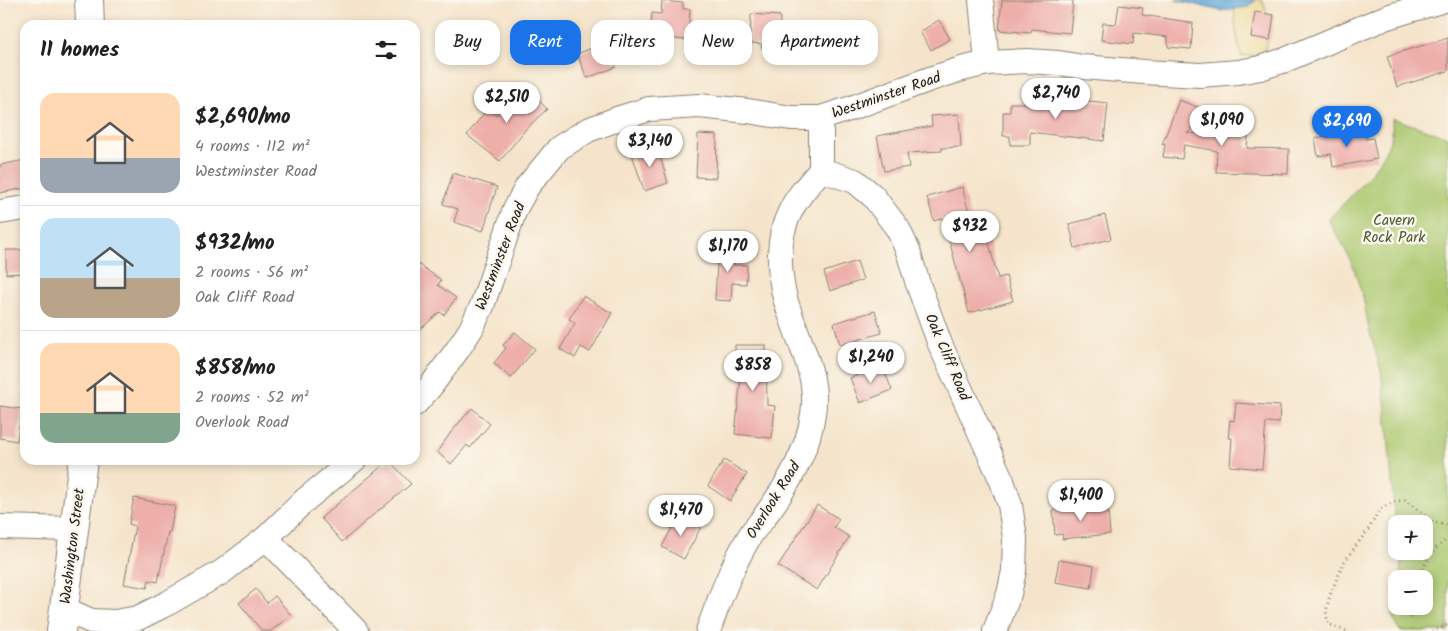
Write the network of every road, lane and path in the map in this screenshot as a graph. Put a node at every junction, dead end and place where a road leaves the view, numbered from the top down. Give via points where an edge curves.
1 (89, 0) edge
2 (981, 0) edge
3 (1444, 0) edge
4 (90, 20) edge
5 (987, 63) junction
6 (821, 118) junction
7 (821, 170) junction
8 (20, 209) edge
9 (0, 212) edge
10 (420, 398) edge
11 (82, 465) edge
12 (348, 465) edge
13 (1448, 525) edge
14 (0, 527) edge
15 (74, 529) junction
16 (266, 538) junction
17 (1448, 539) edge
18 (1423, 570) edge
19 (1411, 615) edge
20 (1410, 618) dead end
21 (62, 620) edge
22 (1448, 625) edge
23 (356, 631) edge
24 (708, 631) edge
25 (995, 631) edge
26 (1346, 631) edge
27 (1432, 631) edge

1 - 4 main road
2 - 5 street
3 - 5 street, Westminster Road via 1387,17 1286,60 1238,72 1200,75 1083,67 1058,62
5 - 6 street, Westminster Road via 930,79
6 - 7 street
6 - 10 street, Westminster Road via 791,118 699,106 649,109 588,130 558,148 527,187 515,209 482,306 470,329
7 - 24 street, Overlook Road via 790,212 780,256 785,300 810,369 813,415 795,470 732,568
7 - 25 street, Oak Cliff Road via 855,180 873,196 898,229 940,344 1002,481 1015,538 1014,571
8 - 9 street
11 - 15 main road, Washington Street
12 - 16 street
13 - 26 path via 1433,522 1405,500 1380,509 1344,562 1330,595 1326,611 1328,624
14 - 15 street
15 - 21 main road, Washington Street
16 - 21 street via 222,572 138,618 115,622
16 - 23 street
17 - 18 path via 1438,545
19 - 20 path
22 - 27 path

